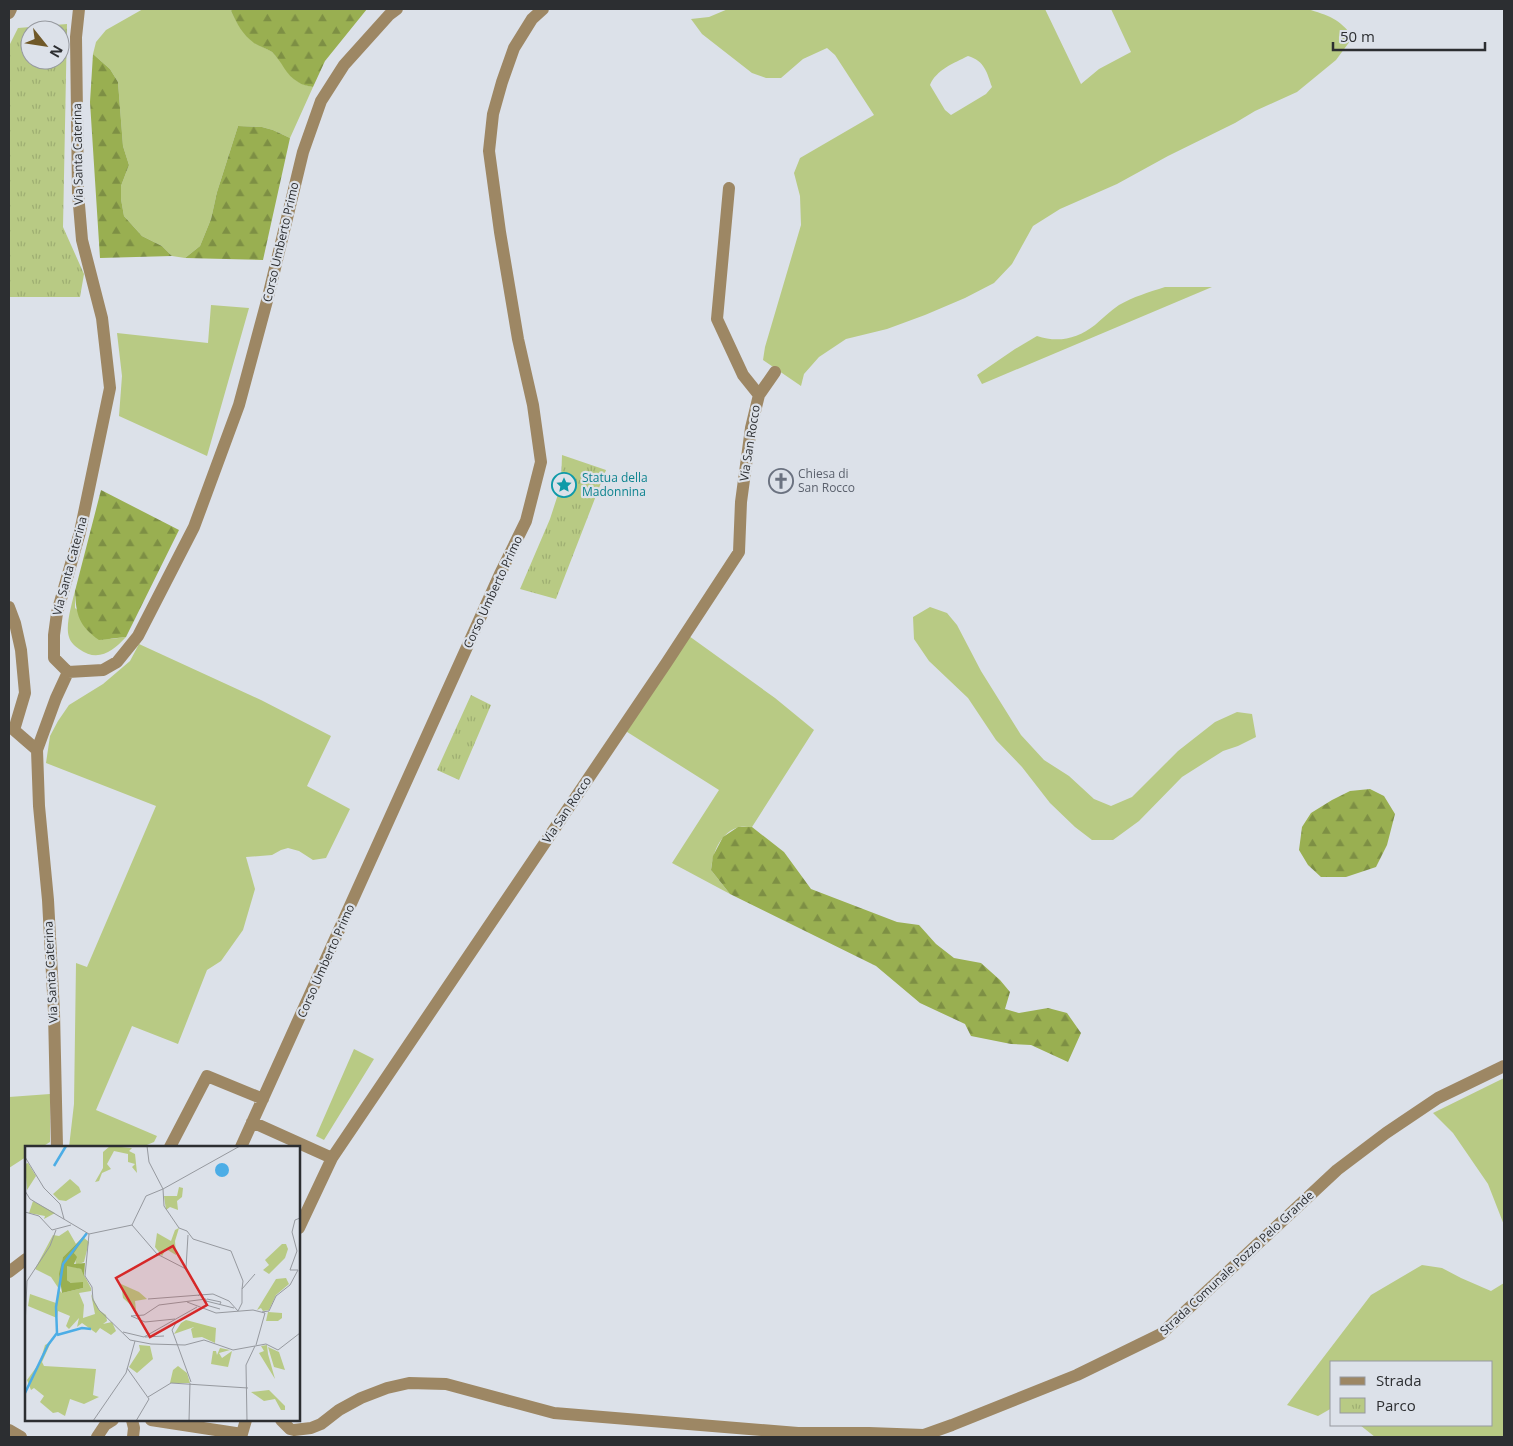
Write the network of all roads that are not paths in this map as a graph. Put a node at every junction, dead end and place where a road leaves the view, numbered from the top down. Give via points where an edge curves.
1 (11, 9) edge
2 (79, 9) edge
3 (397, 9) edge
4 (543, 9) edge
5 (9, 12) edge
6 (729, 188) dead end
7 (775, 372) dead end
8 (759, 395) junction
9 (9, 607) edge
10 (68, 672) junction
11 (37, 750) junction
12 (1504, 1066) edge
13 (263, 1099) junction
14 (252, 1122) junction
15 (57, 1146) edge
16 (171, 1146) edge
17 (241, 1146) edge
18 (332, 1158) junction
19 (300, 1226) edge
20 (25, 1260) edge
21 (9, 1272) edge
22 (111, 1421) edge
23 (132, 1421) edge
24 (157, 1421) edge
25 (246, 1421) edge
26 (282, 1421) edge
27 (9, 1430) edge
28 (242, 1436) edge
29 (926, 1436) edge
30 (21, 1437) edge
31 (97, 1437) edge
32 (134, 1437) edge

1 - 5 street
2 - 10 street, Via Santa Caterina via 76,37 78,193 82,240 102,318 110,388 80,532 57,613 54,658
3 - 10 street, Corso Umberto Primo via 344,66 321,101 303,152 240,405 194,527 138,636 118,662 103,670
4 - 13 street, Corso Umberto Primo via 532,19 514,48 493,114 488,151 518,339 534,405 540,462 526,521
6 - 8 street via 717,319 743,375
7 - 8 street, Via San Rocco
8 - 18 street, Via San Rocco via 741,502 739,552
9 - 11 street via 16,623 25,693 14,730
10 - 11 street, Via Santa Caterina
11 - 15 street, Via Santa Caterina via 54,1012
12 - 29 street, Strada Comunale Pozzo Pelo Grande via 1438,1098 1337,1170 1161,1334 1077,1375
13 - 14 street, Corso Umberto Primo
13 - 16 street via 207,1076
14 - 17 street, Corso Umberto Primo
14 - 18 street
18 - 19 street, Via San Rocco
20 - 21 street
22 - 31 street via 104,1425
23 - 32 street
24 - 28 street
25 - 28 street
26 - 29 street, Strada Comunale Pozzo Pelo Grande via 294,1430 311,1428 361,1398 409,1383 446,1384 554,1413 798,1433
27 - 30 street

